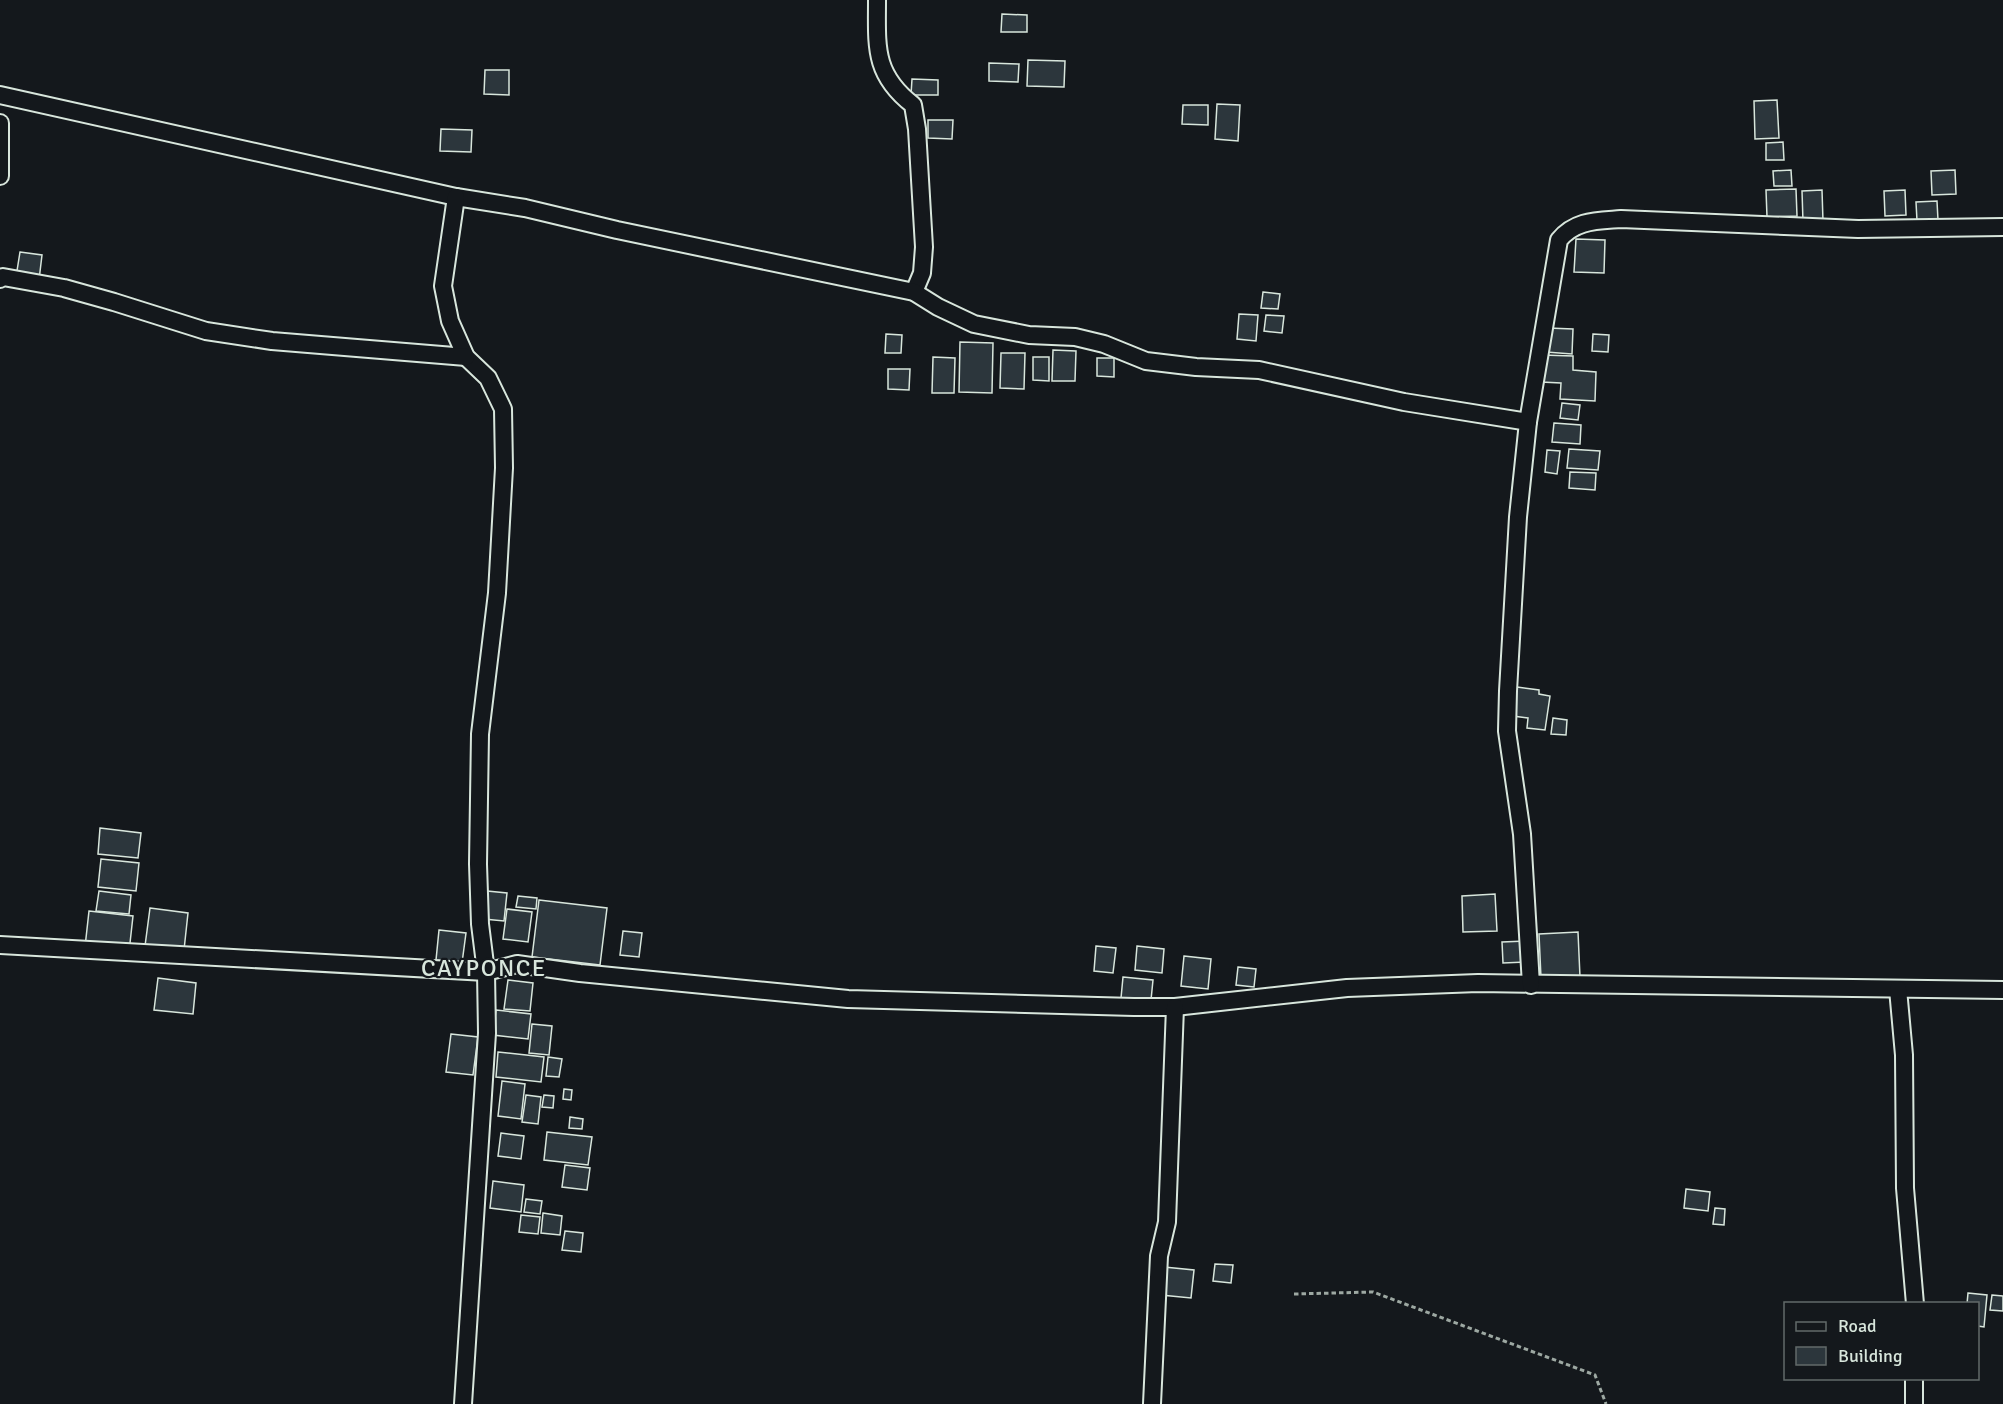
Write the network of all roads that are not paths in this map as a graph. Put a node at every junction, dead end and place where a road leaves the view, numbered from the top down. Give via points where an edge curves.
1 (877, 0) edge
2 (0, 95) edge
3 (0, 123) edge
4 (0, 176) edge
5 (456, 197) junction
6 (2003, 227) edge
7 (1, 274) edge
8 (914, 292) junction
9 (466, 357) junction
10 (1528, 422) junction
11 (0, 945) edge
12 (486, 972) junction
13 (1531, 985) junction
14 (1898, 989) junction
15 (2003, 990) edge
16 (1175, 1007) junction
17 (1915, 1302) edge
18 (1914, 1380) edge
19 (463, 1404) edge
20 (1152, 1404) edge
21 (1914, 1404) edge

1 - 8 street via 878,57 887,78 913,105 917,129 924,247 922,273
2 - 5 street
3 - 4 street
5 - 8 street via 525,208
5 - 9 street via 443,286 450,321
6 - 10 street via 1858,229 1622,219 1590,221 1568,230 1559,240
7 - 9 street via 64,288 206,331 272,341
8 - 10 street via 974,324 1029,335 1075,336 1146,361 1259,370 1404,402
9 - 12 street via 488,378 503,409 497,593 480,734 478,864
10 - 13 street via 1518,517 1507,731 1522,834
11 - 12 street
12 - 16 street via 517,964 848,999
12 - 19 street via 486,1033
13 - 14 street
13 - 16 street via 1347,988
14 - 15 street
14 - 17 street via 1904,1055 1905,1188
16 - 20 street via 1167,1222 1159,1256
18 - 21 street

